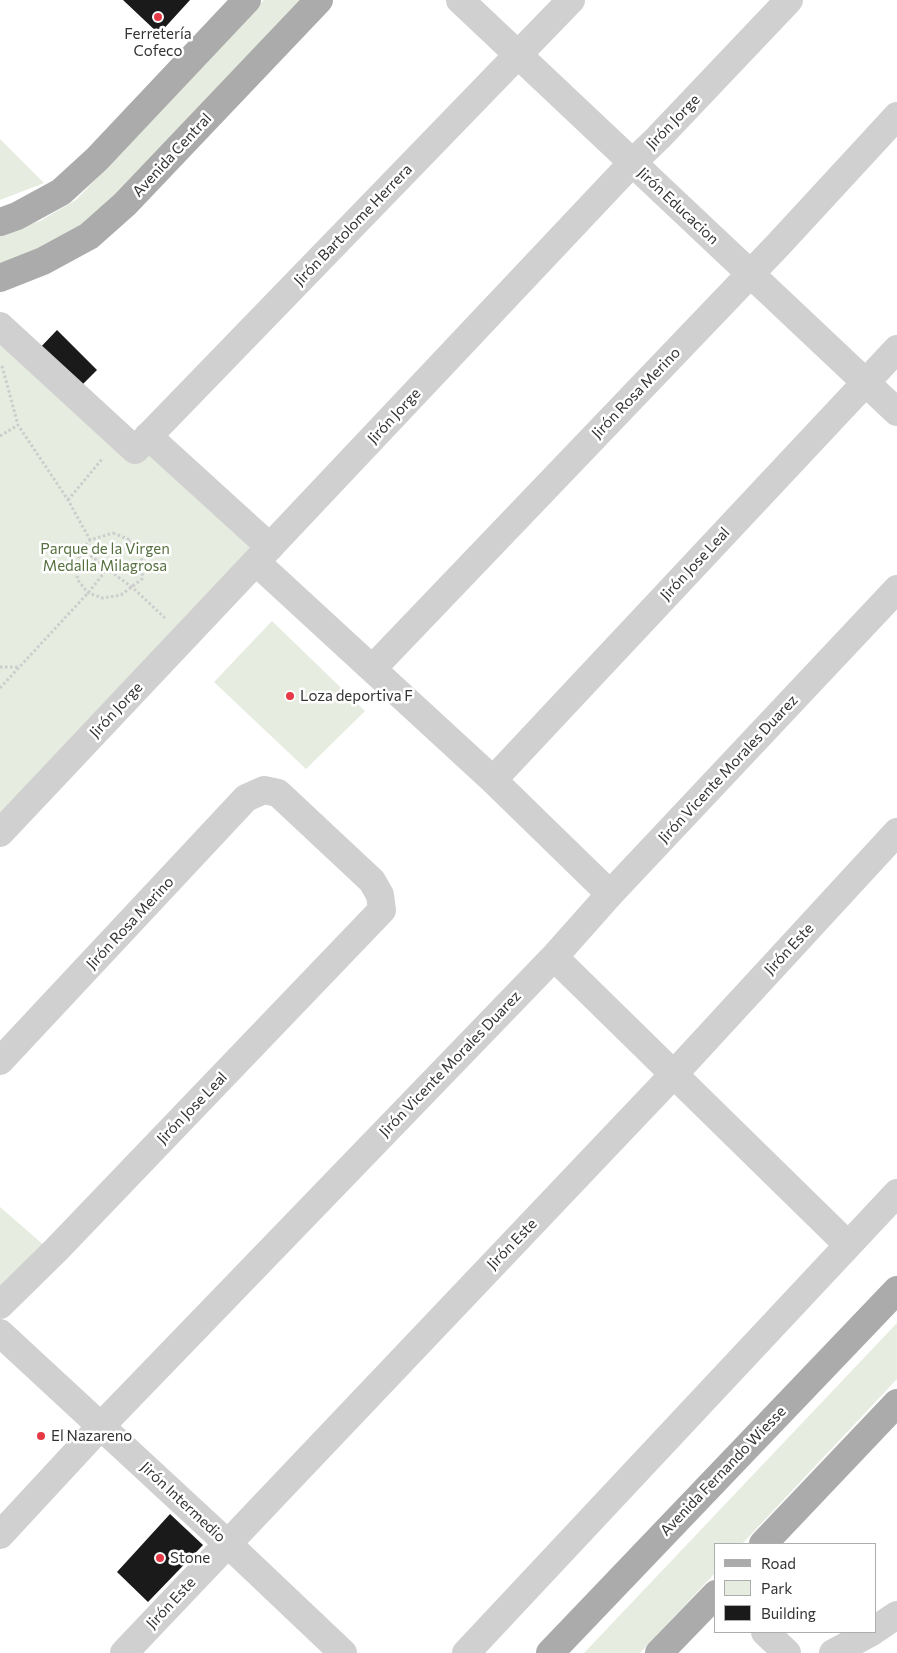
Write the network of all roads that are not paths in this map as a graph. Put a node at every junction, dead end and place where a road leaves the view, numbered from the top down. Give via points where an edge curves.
1 (247, 0) edge
2 (319, 0) edge
3 (460, 0) edge
4 (571, 0) edge
5 (789, 0) edge
6 (518, 54) junction
7 (897, 116) edge
8 (632, 163) junction
9 (0, 222) edge
10 (750, 273) junction
11 (0, 278) edge
12 (0, 326) edge
13 (897, 349) edge
14 (865, 382) junction
15 (897, 412) edge
16 (134, 442) junction
17 (263, 555) junction
18 (897, 589) edge
19 (372, 668) junction
20 (493, 780) junction
21 (264, 790) joint
22 (897, 832) edge
23 (0, 833) edge
24 (610, 894) junction
25 (554, 956) junction
26 (0, 1061) edge
27 (674, 1074) junction
28 (897, 1193) edge
29 (848, 1245) junction
30 (897, 1290) edge
31 (0, 1305) edge
32 (0, 1333) edge
33 (897, 1403) edge
34 (101, 1426) junction
35 (0, 1535) edge
36 (227, 1543) junction
37 (764, 1543) edge
38 (714, 1596) edge
39 (897, 1615) edge
40 (877, 1628) edge
41 (766, 1633) edge
42 (870, 1633) edge
43 (124, 1653) edge
44 (343, 1653) edge
45 (466, 1653) edge
46 (550, 1653) edge
47 (660, 1653) edge
48 (786, 1653) edge
49 (833, 1653) edge

1 - 9 main road via 97,159 61,192
2 - 11 main road, Avenida Central via 125,204 89,236 44,261
3 - 6 street, Jirón Educacion
4 - 6 street, Jirón Bartolome Herrera
5 - 8 street, Jirón Jorge
6 - 8 street, Jirón Educacion
6 - 16 street, Jirón Bartolome Herrera
7 - 10 street, Jirón Rosa Merino
8 - 10 street, Jirón Educacion
8 - 17 street, Jirón Jorge
10 - 14 street, Jirón Educacion
10 - 19 street, Jirón Rosa Merino
12 - 16 street
13 - 14 street, Jirón Jose Leal
14 - 15 street, Jirón Educacion
14 - 20 street, Jirón Jose Leal
16 - 17 street
17 - 19 street
17 - 23 street, Jirón Jorge
18 - 24 street, Jirón Vicente Morales Duarez
19 - 20 street
20 - 24 street
21 - 26 street, Jirón Rosa Merino via 246,798
21 - 31 street, Jirón Jose Leal via 278,792 372,881 380,895 382,910
22 - 27 street, Jirón Este
24 - 25 street, Jirón Vicente Morales Duarez
25 - 27 street
25 - 34 street, Jirón Vicente Morales Duarez
27 - 29 street
27 - 36 street, Jirón Este
28 - 29 street
29 - 45 street
30 - 46 main road, Avenida Fernando Wiesse
32 - 34 street, Jirón Intermedio
33 - 37 main road
34 - 35 street, Jirón Vicente Morales Duarez
34 - 36 street, Jirón Intermedio
36 - 43 street, Jirón Este
36 - 44 street, Jirón Intermedio
38 - 47 main road
39 - 40 street
41 - 48 street
42 - 49 street

